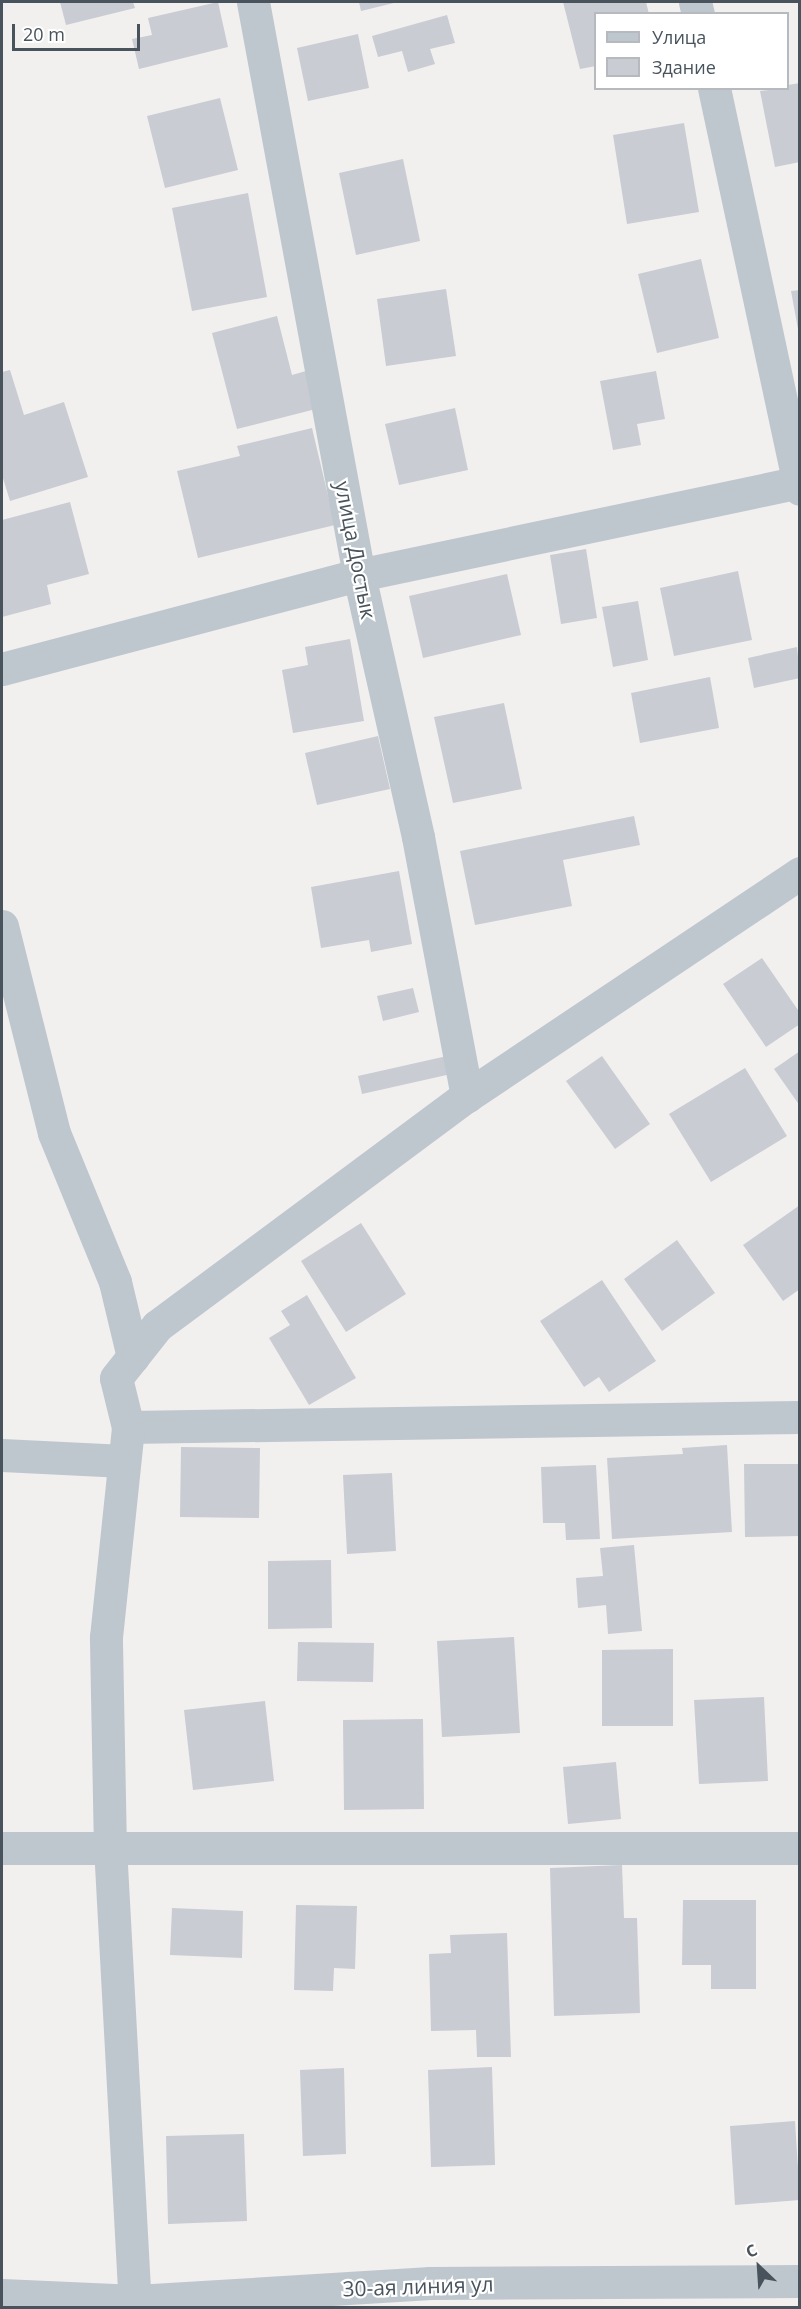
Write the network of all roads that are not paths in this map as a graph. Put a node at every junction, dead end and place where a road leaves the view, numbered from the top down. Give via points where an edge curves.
1 (253, 2) edge
2 (714, 90) edge
3 (799, 484) edge
4 (359, 575) junction
5 (2, 669) edge
6 (800, 873) edge
7 (2, 926) edge
8 (467, 1096) junction
9 (133, 1357) junction
10 (793, 1412) edge
11 (128, 1426) junction
12 (2, 1455) edge
13 (124, 1461) junction
14 (2, 1848) edge
15 (800, 1848) edge
16 (110, 1850) junction
17 (800, 2281) edge
18 (2, 2295) edge
19 (136, 2304) edge

1 - 4 street, улица Достык
2 - 3 street
3 - 4 street
4 - 5 street
4 - 8 street, улица Достык via 418,837
6 - 8 street
7 - 9 street via 54,1133 115,1282
8 - 9 street via 157,1326
9 - 11 street via 116,1378
10 - 11 street
11 - 13 street
12 - 13 street
13 - 16 street via 106,1637
14 - 16 street
15 - 16 street
16 - 19 street
17 - 19 street, 30-ая линия ул via 430,2283
18 - 19 street, 30-ая линия ул

